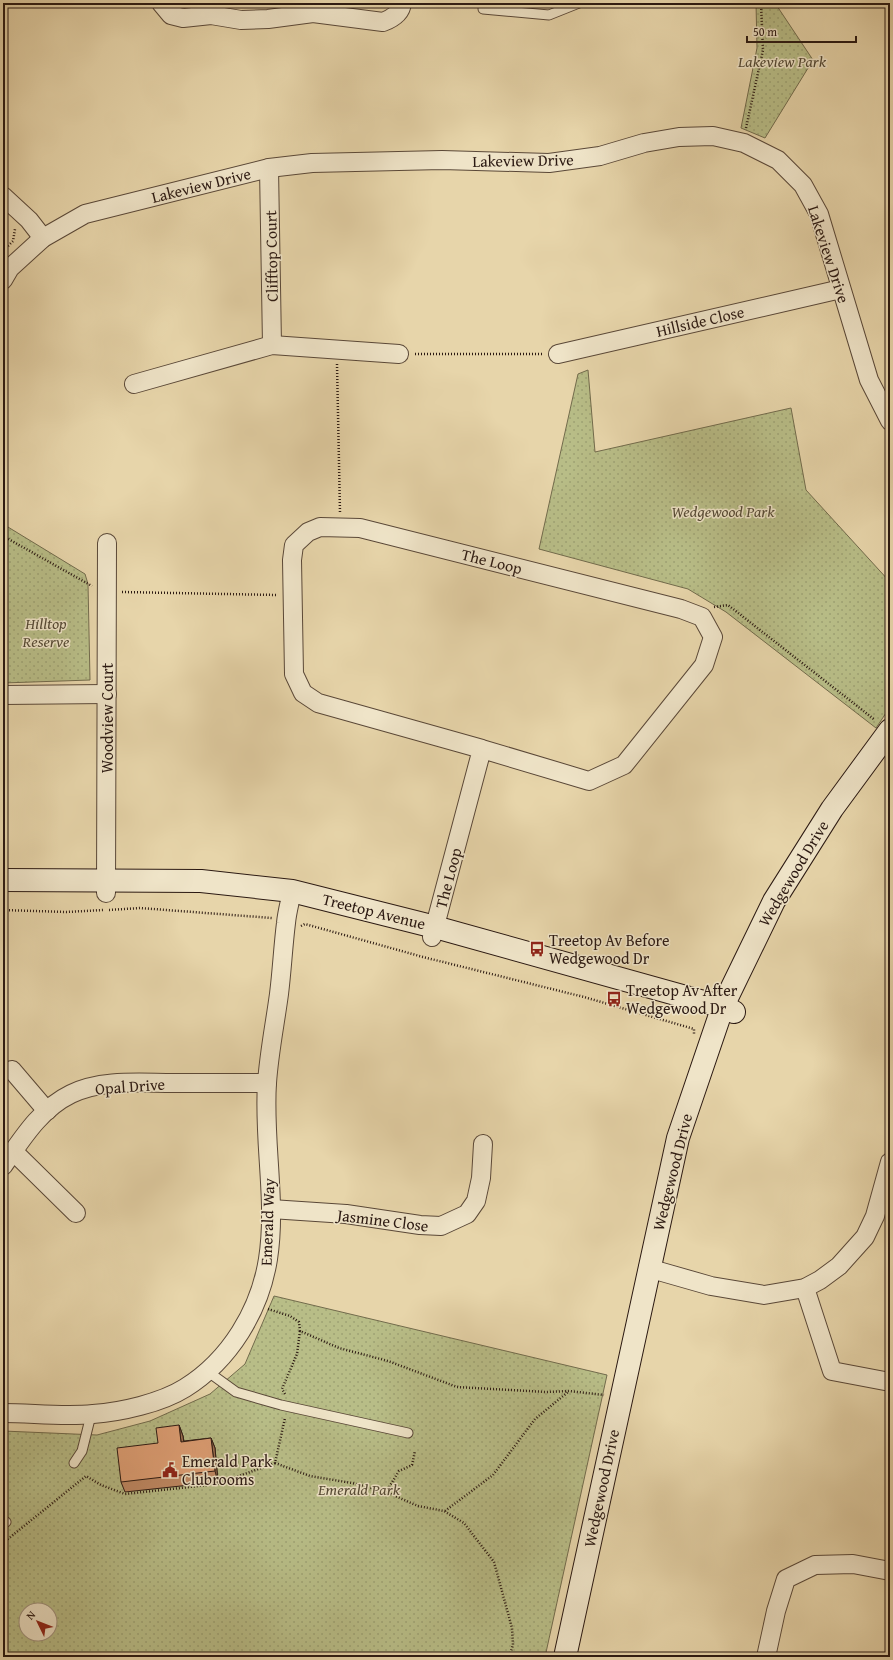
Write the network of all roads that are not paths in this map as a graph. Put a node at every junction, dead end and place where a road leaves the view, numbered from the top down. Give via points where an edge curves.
1 (161, 3) edge
2 (402, 3) edge
3 (579, 3) edge
4 (483, 9) dead end
5 (270, 168) junction
6 (3, 196) edge
7 (43, 238) junction
8 (3, 280) edge
9 (841, 289) junction
10 (272, 345) junction
11 (399, 354) road end
12 (558, 354) road end
13 (134, 384) dead end
14 (890, 421) edge
15 (107, 543) dead end
16 (107, 694) junction
17 (3, 695) edge
18 (886, 738) edge
19 (482, 749) junction
20 (3, 880) edge
21 (106, 886) junction
22 (3, 892) edge
23 (289, 905) junction
24 (433, 932) junction
25 (726, 1016) junction
26 (12, 1070) dead end
27 (267, 1083) junction
28 (47, 1111) junction
29 (483, 1144) dead end
30 (13, 1151) junction
31 (890, 1162) edge
32 (3, 1166) edge
33 (271, 1209) junction
34 (76, 1213) dead end
35 (655, 1271) junction
36 (805, 1288) junction
37 (207, 1371) junction
38 (890, 1382) edge
39 (3, 1413) edge
40 (92, 1415) junction
41 (408, 1433) dead end
42 (74, 1463) dead end
43 (890, 1571) edge
44 (565, 1657) edge
45 (579, 1657) edge
46 (766, 1657) edge

1 - 2 street via 171,15 183,18 211,15 241,20 268,19 313,13 383,22 393,18 402,7
3 - 4 lane via 549,14
5 - 7 street, Lakeview Drive via 85,214
5 - 9 street, Lakeview Drive via 312,163 426,160 548,163 600,156 644,143 679,137 713,136 744,143 778,160 803,185 819,214
5 - 10 street, Clifftop Court
6 - 7 street via 29,220
7 - 8 street, Lakeview Drive via 10,268
9 - 12 street, Hillside Close
9 - 14 street, Lakeview Drive via 869,380
10 - 11 street
10 - 13 street
15 - 16 street, Woodview Court
16 - 17 street
16 - 21 street, Woodview Court
18 - 25 street, Wedgewood Drive via 832,808 774,901
19 - 19 street, The Loop via 318,703 303,693 294,674 292,560 294,545 308,532 320,527 360,528 527,569 681,609 702,618 713,636 704,665 624,765 589,781
19 - 24 street, The Loop
20 - 21 street, Treetop Avenue
21 - 22 street, Treetop Avenue
21 - 23 street, Treetop Avenue via 201,881
23 - 24 street, Treetop Avenue
23 - 27 street, Emerald Way
24 - 25 street, Treetop Avenue
25 - 35 street, Wedgewood Drive via 678,1138
26 - 28 street
27 - 28 street, Opal Drive via 127,1083 93,1086 70,1094
27 - 33 street, Emerald Way
28 - 30 street, Opal Drive via 29,1128
29 - 33 street, Jasmine Close via 481,1178 476,1201 467,1214 441,1226 346,1214
30 - 32 street, Opal Drive
30 - 34 street
31 - 36 street via 875,1216 866,1237 839,1266
33 - 37 street, Emerald Way via 268,1258 262,1286 248,1322 231,1346
35 - 36 street via 711,1286 764,1295
35 - 44 street, Wedgewood Drive via 621,1397
35 - 45 street, Wedgewood Drive
36 - 38 street via 832,1371
37 - 40 street, Emerald Way via 185,1388 161,1398 129,1408
37 - 41 lane via 236,1392
39 - 40 street, Emerald Way
40 - 42 lane via 82,1451
43 - 46 street via 853,1564 816,1565 786,1579

